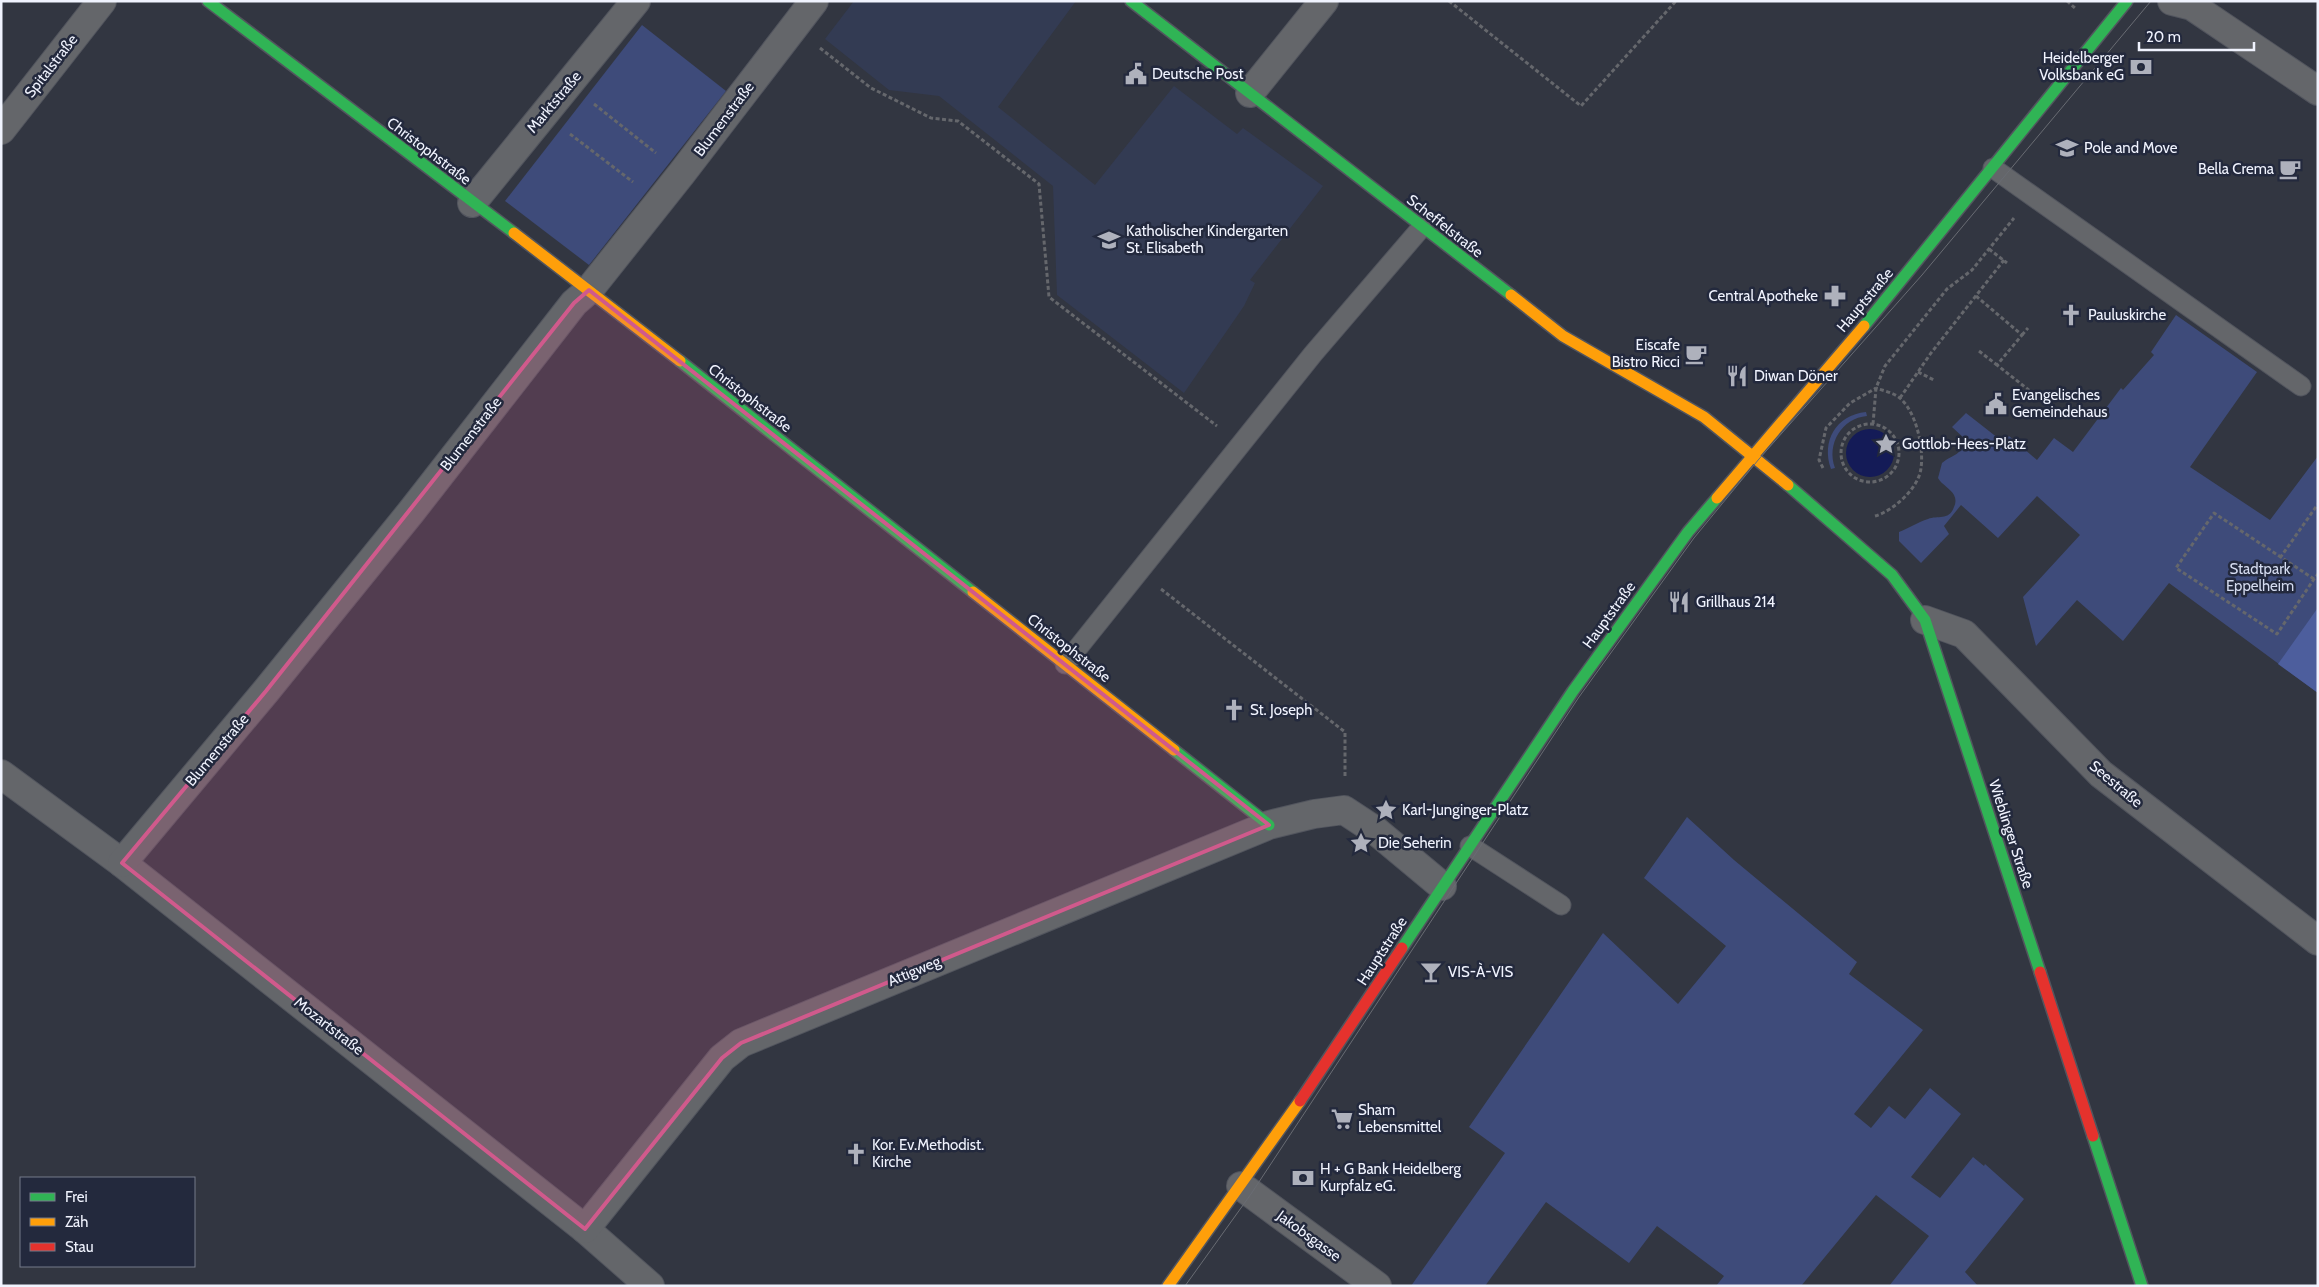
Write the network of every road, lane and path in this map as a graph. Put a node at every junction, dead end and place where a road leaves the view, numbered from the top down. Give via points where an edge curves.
1 (102, 1) edge
2 (208, 1) edge
3 (636, 1) edge
4 (814, 1) edge
5 (1132, 1) edge
6 (1324, 1) edge
7 (1449, 1) edge
8 (1676, 1) edge
9 (2127, 1) edge
10 (2172, 1) edge
11 (794, 28) junction
12 (569, 84) junction
13 (2318, 91) edge
14 (1250, 93) junction
15 (544, 114) junction
16 (1, 130) edge
17 (1993, 168) junction
18 (682, 173) junction
19 (659, 202) junction
20 (472, 203) junction
21 (1422, 227) junction
22 (2006, 229) dead end
23 (1989, 249) junction
24 (588, 290) junction
25 (1976, 296) junction
26 (2028, 328) dead end
27 (2022, 335) junction
28 (1979, 351) dead end
29 (1997, 365) junction
30 (1918, 372) junction
31 (1934, 380) dead end
32 (2301, 386) dead end
33 (1876, 388) junction
34 (1900, 398) junction
35 (2044, 402) dead end
36 (1873, 424) junction
37 (1240, 445) junction
38 (1753, 455) junction
39 (1826, 475) dead end
40 (2318, 504) edge
41 (1839, 529) junction
42 (2280, 558) junction
43 (1139, 572) junction
44 (2318, 574) edge
45 (2314, 579) junction
46 (1925, 620) junction
47 (1065, 664) junction
48 (1, 774) edge
49 (1344, 810) junction
50 (1269, 825) junction
51 (1470, 846) junction
52 (122, 863) junction
53 (1442, 886) junction
54 (1561, 905) dead end
55 (2318, 940) edge
56 (1241, 1186) junction
57 (585, 1228) junction
58 (648, 1285) edge
59 (1168, 1286) edge
60 (1377, 1286) edge
61 (2142, 1286) edge

1 - 16 street, Spitalstraße
2 - 20 street, Christophstraße
3 - 12 street, Marktstraße
4 - 11 street, Blumenstraße
5 - 14 street, Scheffelstraße
6 - 14 street
7 - 8 path via 1581,106
9 - 17 street, Hauptstraße
10 - 13 street via 2192,6
11 - 18 street, Blumenstraße
11 - 37 path via 871,88 931,118 958,121 1039,184 1049,297
12 - 15 street, Marktstraße
12 - 18 path
14 - 21 street, Scheffelstraße
15 - 19 path
15 - 20 street, Marktstraße
17 - 32 lane
17 - 38 street, Hauptstraße via 1870,319
18 - 19 street, Blumenstraße
19 - 24 street, Blumenstraße
20 - 24 street, Christophstraße
21 - 37 lane
21 - 38 street, Scheffelstraße via 1562,336 1704,417
22 - 23 path
23 - 25 path via 2006,262
23 - 33 path via 1972,270 1947,289 1900,346 1885,366
24 - 47 street, Christophstraße
24 - 52 street, Blumenstraße via 574,303 266,692
25 - 27 path
25 - 30 path
26 - 27 path
27 - 29 path
28 - 29 path
29 - 35 path
30 - 31 path
30 - 34 path
33 - 34 path
33 - 36 path
33 - 39 path via 1850,403 1826,428 1819,460
34 - 41 path via 1915,418 1922,469 1910,491 1888,512
36 - 36 path via 1855,427 1841,450 1844,467 1866,482 1884,478 1896,465 1899,456 1895,438 1889,431
37 - 43 lane
38 - 41 street, Wieblinger Straße
38 - 51 street, Hauptstraße via 1688,532 1618,628
40 - 42 path
41 - 46 street, Wieblinger Straße via 1892,576
42 - 45 path
42 - 45 path via 2214,513 2176,568 2277,634
43 - 47 lane
43 - 49 path via 1345,732
44 - 45 path
46 - 55 street, Seestraße via 1964,634 2101,774
46 - 61 street, Wieblinger Straße
47 - 50 street, Christophstraße
48 - 52 street, Mozartstraße
49 - 50 street, Attigweg
49 - 53 street via 1376,831
50 - 57 street, Attigweg via 741,1043 722,1058
51 - 53 street, Hauptstraße
51 - 54 lane
52 - 57 street, Mozartstraße
53 - 56 street, Hauptstraße
56 - 59 street, Hauptstraße
56 - 60 street, Jakobsgasse
57 - 58 street, Mozartstraße

